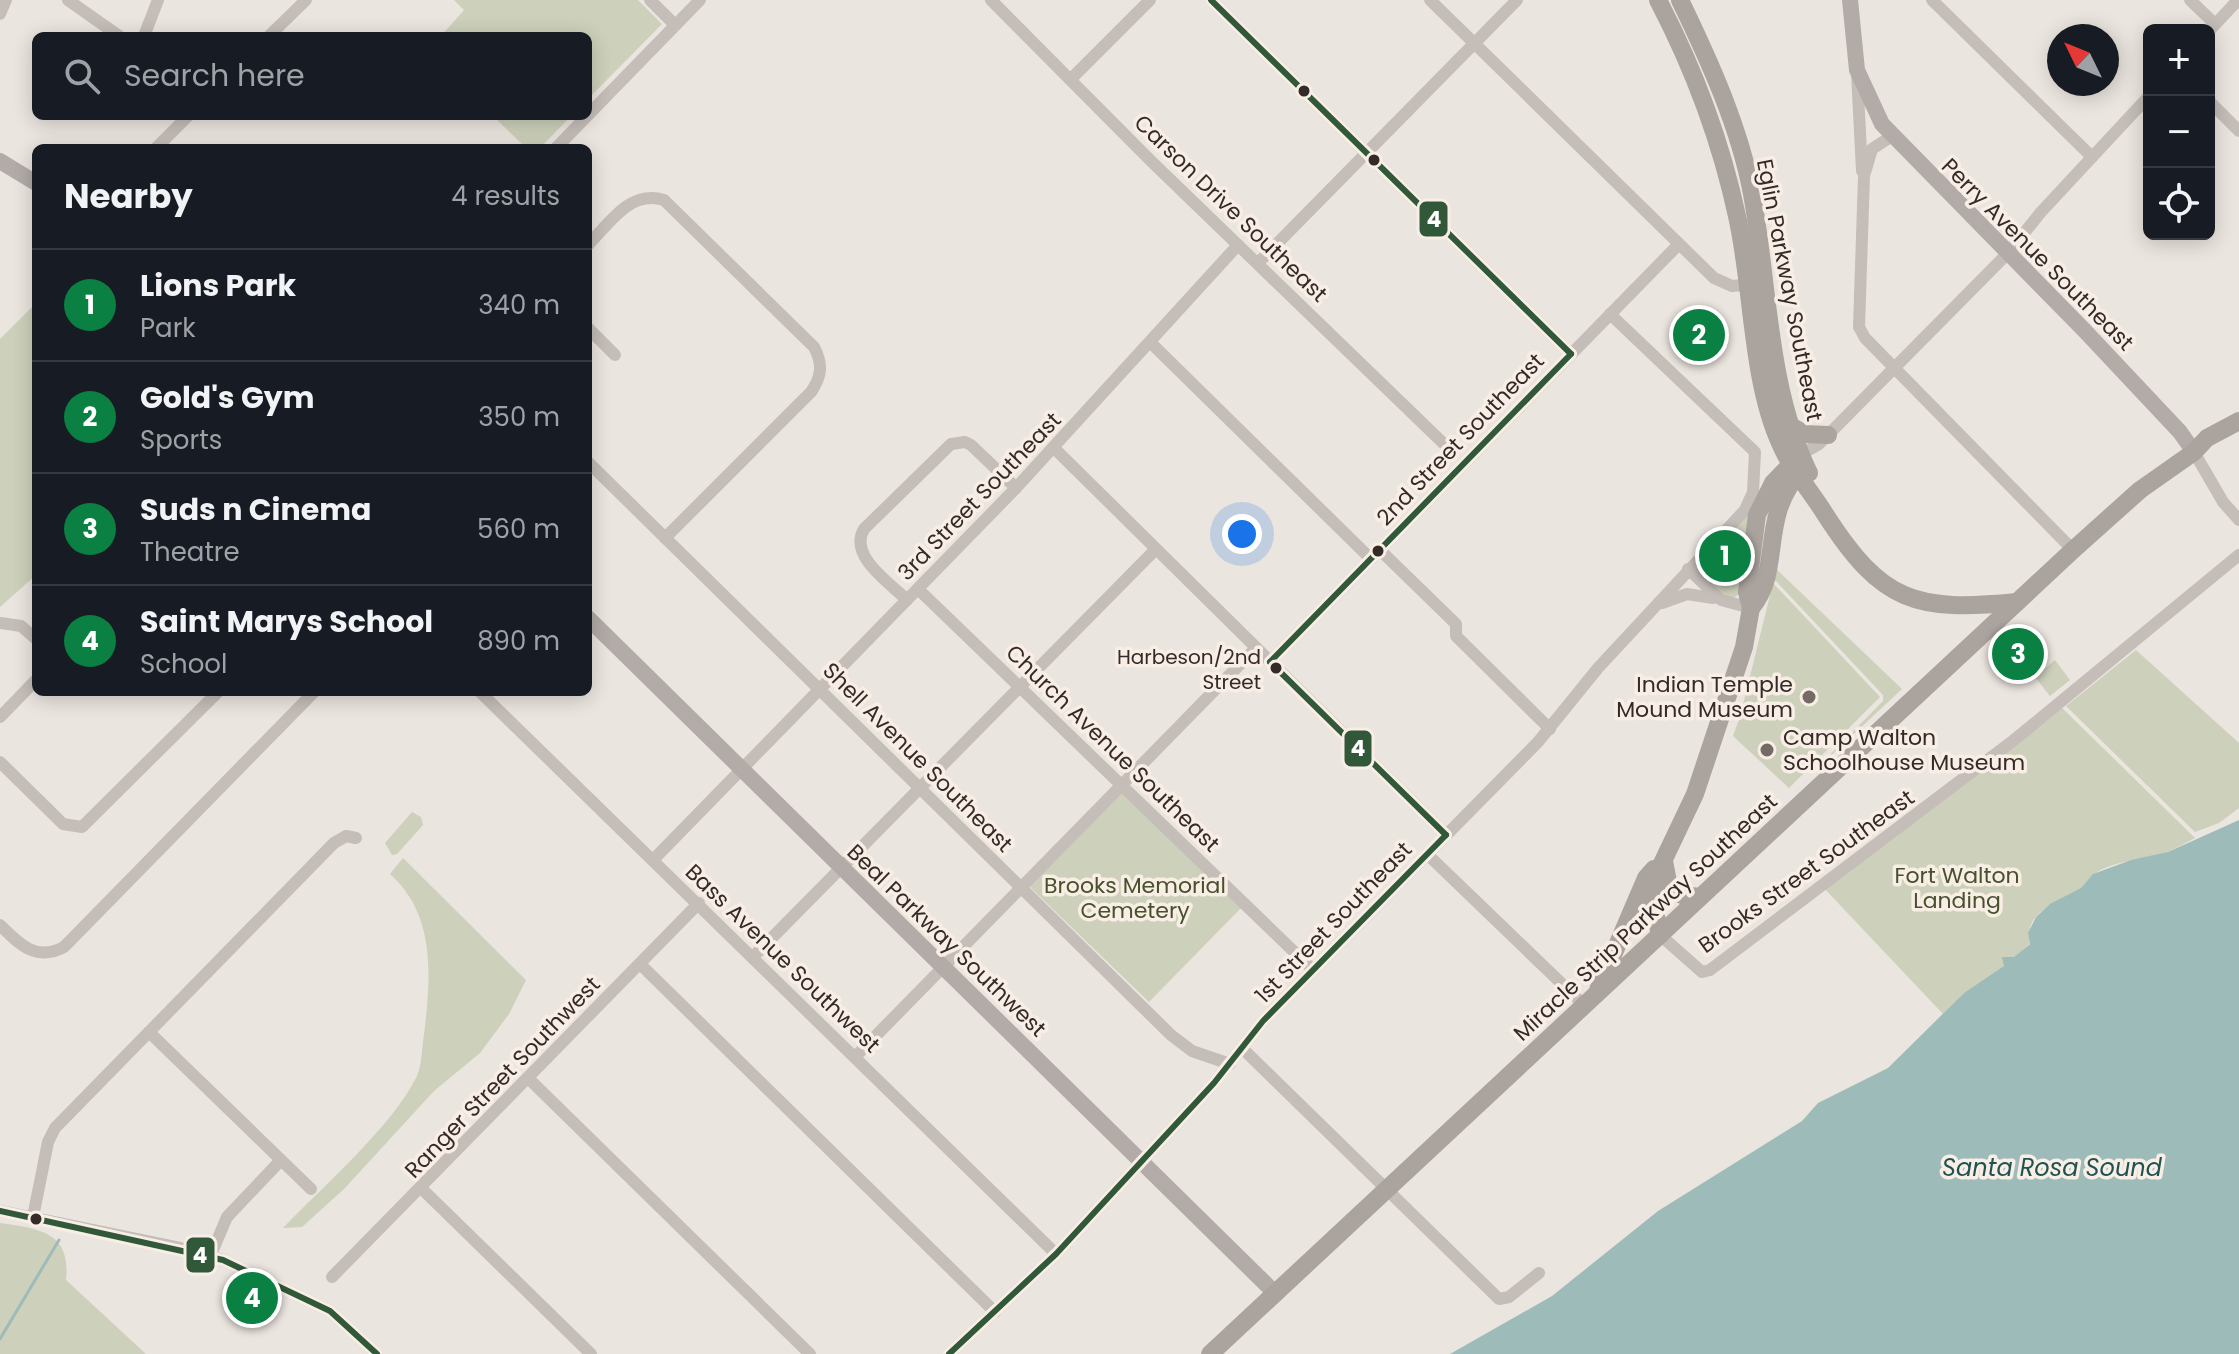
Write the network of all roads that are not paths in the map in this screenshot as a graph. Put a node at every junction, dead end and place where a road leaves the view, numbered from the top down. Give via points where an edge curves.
1 (6, 0) edge
2 (68, 0) edge
3 (158, 0) edge
4 (306, 0) edge
5 (650, 0) edge
6 (700, 0) edge
7 (991, 0) edge
8 (1150, 0) edge
9 (1211, 0) edge
10 (1430, 0) edge
11 (1517, 0) edge
12 (1658, 0) edge
13 (1680, 0) edge
14 (1850, 0) edge
15 (1932, 0) edge
16 (2190, 0) edge
17 (2238, 0) edge
18 (0, 14) edge
19 (2209, 24) edge
20 (675, 25) junction
21 (2215, 25) edge
22 (113, 32) edge
23 (146, 32) edge
24 (273, 32) edge
25 (1475, 44) junction
26 (1857, 70) junction
27 (1071, 79) junction
28 (2143, 102) edge
29 (2215, 107) edge
30 (592, 112) edge
31 (184, 120) edge
32 (584, 120) edge
33 (2239, 131) edge
34 (1892, 136) junction
35 (160, 144) edge
36 (560, 144) edge
37 (1367, 153) junction
38 (2092, 157) junction
39 (0, 161) edge
40 (1864, 176) junction
41 (32, 181) edge
42 (592, 241) edge
43 (1679, 244) junction
44 (1238, 245) junction
45 (2008, 253) junction
46 (1258, 263) junction
47 (1758, 284) junction
48 (1610, 314) junction
49 (592, 332) edge
50 (1150, 342) junction
51 (1571, 354) junction
52 (615, 355) dead end
53 (1894, 368) junction
54 (2239, 421) edge
55 (1789, 425) junction
56 (2239, 434) edge
57 (1823, 439) junction
58 (1443, 443) dead end
59 (1054, 448) junction
60 (2194, 452) junction
61 (1798, 465) junction
62 (592, 466) edge
63 (1016, 488) junction
64 (1820, 505) junction
65 (1777, 507) junction
66 (2239, 520) edge
67 (665, 538) junction
68 (1156, 549) junction
69 (2073, 550) junction
70 (1376, 554) junction
71 (2239, 555) edge
72 (1688, 569) junction
73 (918, 589) junction
74 (907, 600) junction
75 (1721, 600) junction
76 (2017, 602) junction
77 (1656, 607) junction
78 (1751, 608) junction
79 (592, 622) edge
80 (0, 623) edge
81 (32, 636) edge
82 (1256, 648) junction
83 (1270, 662) junction
84 (32, 684) edge
85 (1021, 687) junction
86 (820, 689) junction
87 (214, 696) edge
88 (310, 696) edge
89 (484, 696) edge
90 (0, 717) edge
91 (1550, 729) junction
92 (0, 762) edge
93 (742, 769) junction
94 (1122, 785) junction
95 (921, 790) junction
96 (1446, 835) junction
97 (356, 838) dead end
98 (1427, 854) junction
99 (1664, 857) junction
100 (654, 859) junction
101 (842, 868) junction
102 (1022, 888) junction
103 (1700, 897) junction
104 (699, 903) junction
105 (0, 925) edge
106 (1660, 935) junction
107 (753, 957) junction
108 (640, 964) junction
109 (944, 967) junction
110 (1313, 970) junction
111 (1590, 1001) junction
112 (149, 1032) junction
113 (1242, 1048) junction
114 (855, 1057) junction
115 (1230, 1064) junction
116 (528, 1078) junction
117 (281, 1160) junction
118 (1142, 1162) junction
119 (421, 1188) junction
120 (311, 1189) dead end
121 (1387, 1190) junction
122 (0, 1211) edge
123 (33, 1217) junction
124 (1056, 1254) junction
125 (210, 1257) junction
126 (1539, 1273) dead end
127 (332, 1277) dead end
128 (1276, 1294) junction
129 (995, 1312) junction
130 (377, 1354) edge
131 (591, 1354) edge
132 (810, 1354) edge
133 (949, 1354) edge
134 (1210, 1354) edge

1 - 18 street
2 - 22 street
3 - 23 street
4 - 24 street
5 - 20 street
6 - 20 street
7 - 27 street, Carson Drive Southeast
8 - 27 street
9 - 37 street
10 - 25 street
11 - 25 street
12 - 47 highway, Eglin Parkway Southeast via 1714,136
13 - 47 highway, Eglin Parkway Southeast via 1733,130 1752,195
14 - 26 main road, Perry Avenue Southeast
15 - 38 street
16 - 19 street
17 - 21 street
20 - 30 street
25 - 37 street
25 - 43 street
26 - 34 main road, Perry Avenue Southeast via 1869,102
26 - 40 street
27 - 44 street, Carson Drive Southeast
28 - 38 street
29 - 33 street
31 - 35 street
32 - 36 street
34 - 40 street via 1872,149
34 - 45 main road, Perry Avenue Southeast
37 - 46 street
37 - 51 street
38 - 45 street
39 - 41 main road
40 - 53 street via 1859,327
42 - 67 street via 633,201 664,200 819,357 821,372 811,392
43 - 47 street via 1723,284
43 - 48 street, 2nd Street Southeast
44 - 46 street, Carson Drive Southeast
44 - 50 street, 3rd Street Southeast
45 - 53 street
45 - 60 main road, Perry Avenue Southeast
46 - 58 street, Carson Drive Southeast
47 - 55 highway, Eglin Parkway Southeast
47 - 61 highway, Eglin Parkway Southeast via 1766,398 1778,439
48 - 51 street, 2nd Street Southeast
48 - 72 street, 1st Street Southeast via 1755,452 1750,502
49 - 52 street
50 - 59 street, 3rd Street Southeast
50 - 70 street
51 - 70 street, 2nd Street Southeast
53 - 57 street
53 - 69 street
54 - 60 highway via 2207,438
55 - 57 highway
55 - 61 highway, Eglin Parkway Southeast
56 - 60 highway
57 - 61 street, Eglin Parkway Southeast
59 - 63 street, 3rd Street Southeast
59 - 68 street
60 - 66 street, Perry Avenue Southeast
60 - 69 highway, Miracle Strip Parkway Southeast via 2140,490
61 - 64 highway, Eglin Parkway Southeast
61 - 65 highway, Eglin Parkway Southeast
61 - 78 highway, Eglin Parkway Southeast via 1767,492 1755,521 1747,592
62 - 67 street, Shell Avenue Southeast
63 - 73 street, 3rd Street Southeast
63 - 74 street via 971,445 951,444 864,529 859,542 863,555
64 - 65 highway via 1798,500
64 - 76 highway, Eglin Parkway Southeast via 1867,571 1905,597 1947,607
65 - 78 highway, Eglin Parkway Southeast via 1763,594
67 - 86 street, Shell Avenue Southeast
68 - 82 street
68 - 85 street
69 - 76 highway, Miracle Strip Parkway Southeast
70 - 83 street, 2nd Street Southeast
70 - 91 street via 1456,624 1456,636
71 - 106 street, Brooks Street Southeast via 2006,747 1710,970 1694,968
72 - 75 street
72 - 77 street, 1st Street Southeast
73 - 74 street, 3rd Street Southeast
73 - 85 street, Church Avenue Southeast
74 - 86 street, 3rd Street Southeast
75 - 77 street via 1687,594
75 - 78 street
76 - 103 highway, Miracle Strip Parkway Southeast
77 - 91 street, 1st Street Southeast
78 - 99 highway, Eglin Parkway Southeast via 1712,750
79 - 93 main road, Beal Parkway Southwest
80 - 81 street via 21,626
82 - 83 street
82 - 94 street
83 - 96 street
84 - 90 street
85 - 94 street, Church Avenue Southeast
85 - 95 street
86 - 93 street, 3rd Street Southeast
86 - 95 street, Shell Avenue Southeast
87 - 92 street via 82,827 63,824
88 - 105 street via 67,944 45,954 25,948
89 - 100 street, Bass Avenue Southwest
91 - 96 street, 1st Street Southeast
93 - 100 street, 3rd Street Southeast
93 - 101 main road, Beal Parkway Southwest
94 - 102 street
94 - 110 street, Church Avenue Southeast
95 - 101 street
95 - 102 street, Shell Avenue Southeast
96 - 98 street, 1st Street Southeast
97 - 112 street via 346,836 334,843
98 - 110 street, 1st Street Southeast
98 - 111 street
99 - 103 highway via 1669,887
99 - 106 highway, Eglin Parkway Southeast via 1653,895
99 - 111 highway via 1646,878
100 - 104 street, Bass Avenue Southwest
101 - 107 street
101 - 109 main road, Beal Parkway Southwest
102 - 109 street
102 - 115 street, Shell Avenue Southeast via 1171,1035 1192,1051
103 - 106 highway, Miracle Strip Parkway Southeast
104 - 107 street, Bass Avenue Southwest
104 - 108 street, Ranger Street Southwest
106 - 111 highway, Miracle Strip Parkway Southeast
107 - 114 street, Bass Avenue Southwest
108 - 116 street, Ranger Street Southwest
108 - 129 street
109 - 114 street
109 - 118 main road, Beal Parkway Southwest
110 - 113 street, 1st Street Southeast
111 - 121 highway, Miracle Strip Parkway Southeast
112 - 117 street
112 - 123 street via 52,1133
113 - 115 street, 1st Street Southeast
113 - 121 street
114 - 124 street, Bass Avenue Southwest
115 - 118 street, 1st Street Southeast
116 - 119 street, Ranger Street Southwest
116 - 132 street
117 - 120 street
117 - 125 street via 227,1217
118 - 124 street, 1st Street Southeast
118 - 128 main road, Beal Parkway Southwest
119 - 127 street, Ranger Street Southwest
119 - 131 street
121 - 126 street via 1499,1299
121 - 128 highway, Miracle Strip Parkway Southeast
122 - 123 street
123 - 125 street
124 - 129 street, 1st Street Southeast
125 - 130 street via 330,1311
128 - 134 highway, Miracle Strip Parkway Southeast
129 - 133 street, 1st Street Southeast

